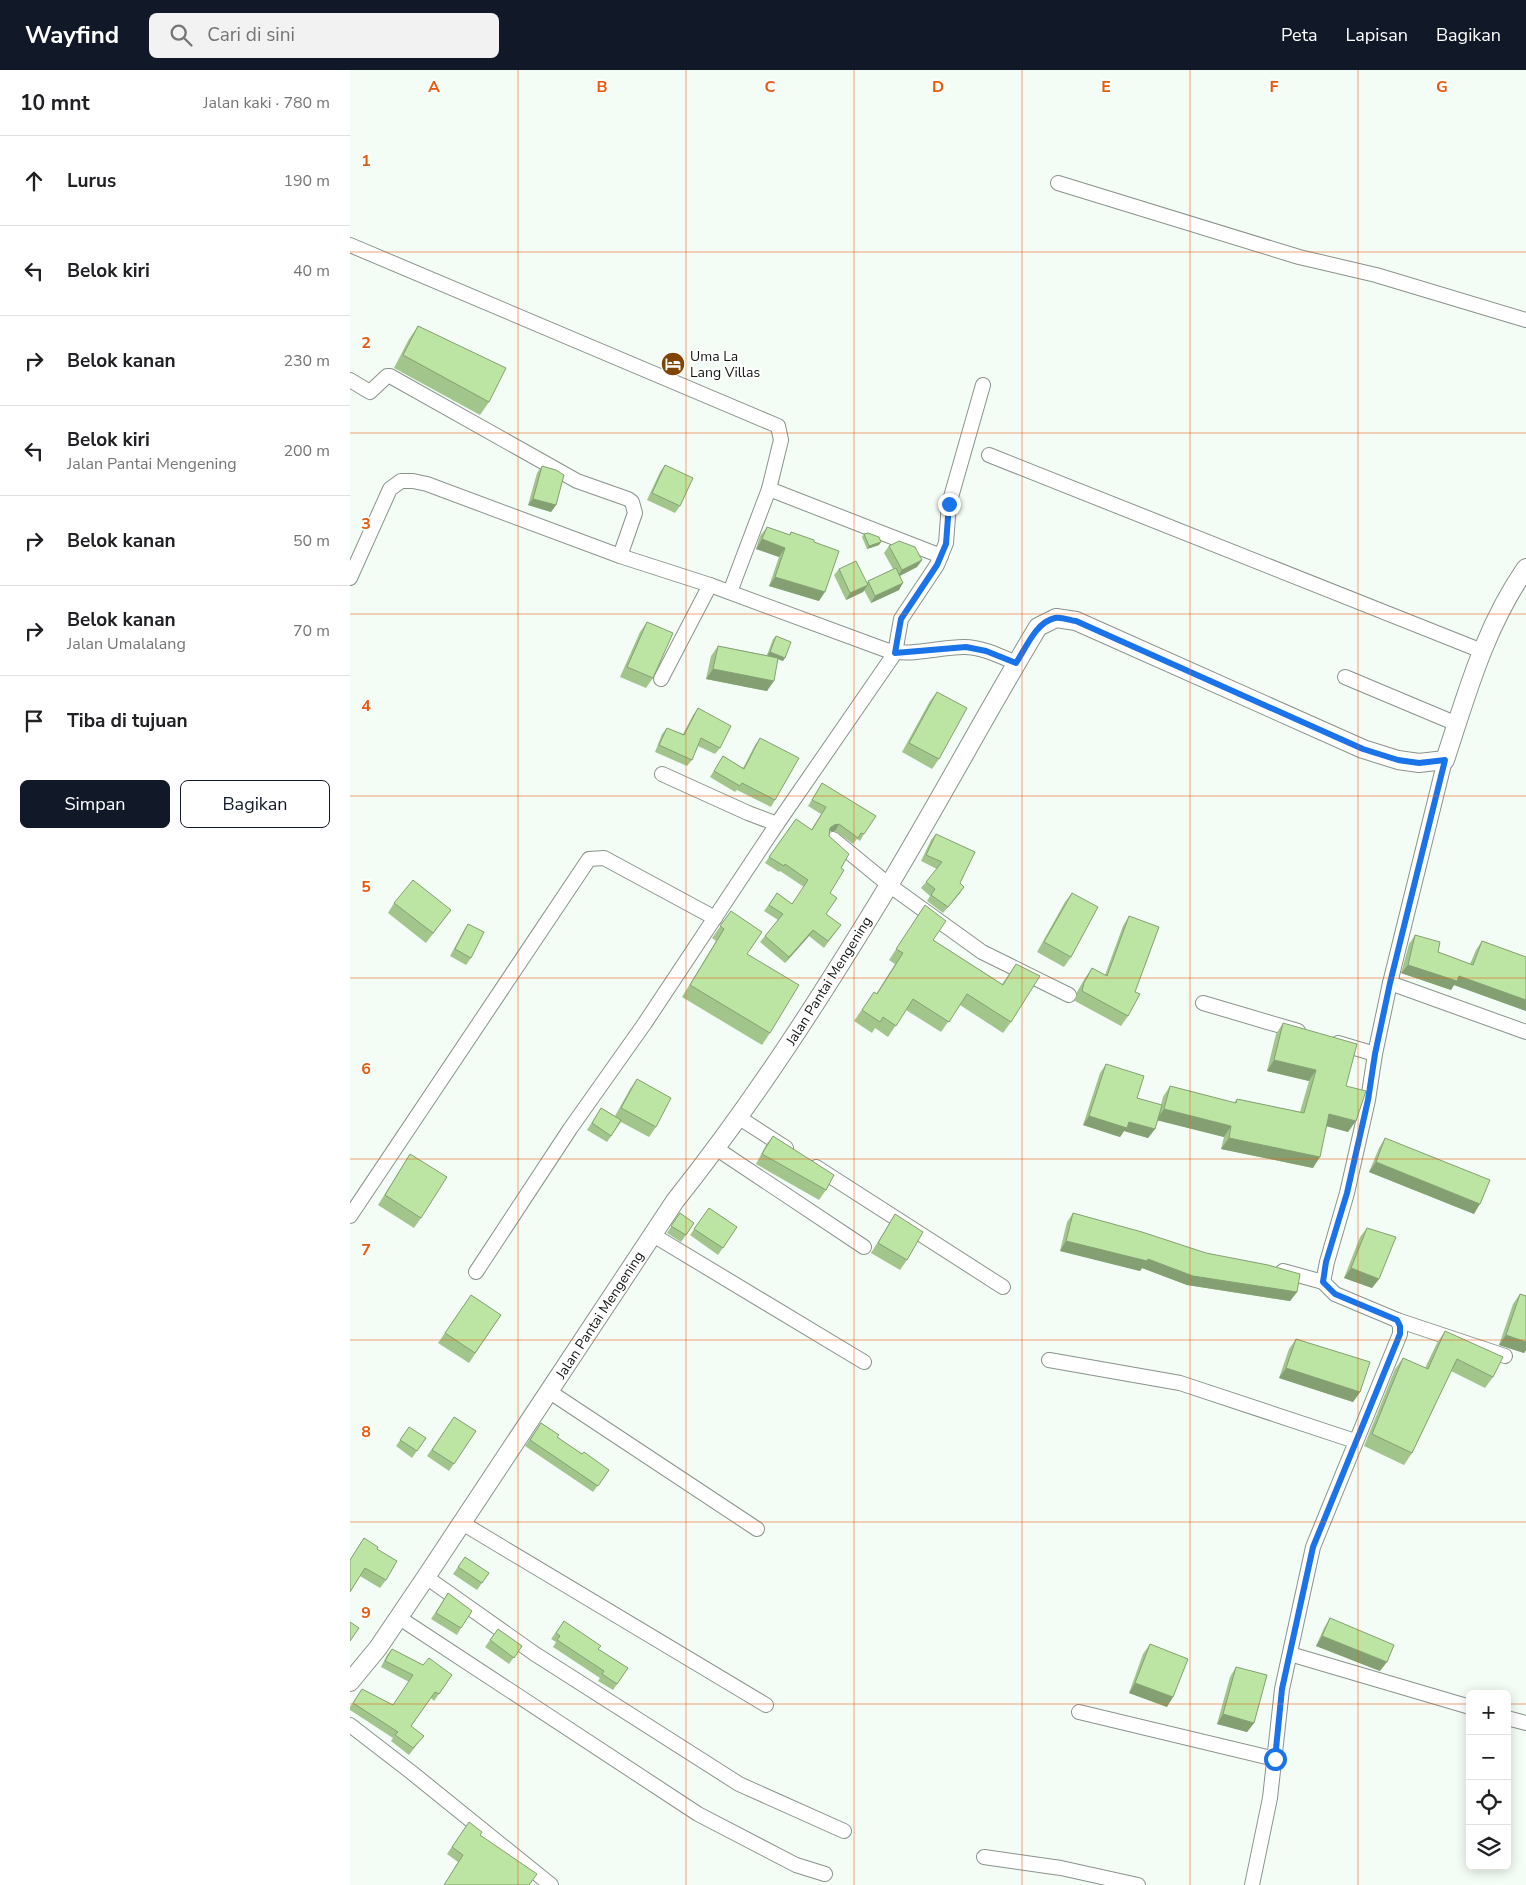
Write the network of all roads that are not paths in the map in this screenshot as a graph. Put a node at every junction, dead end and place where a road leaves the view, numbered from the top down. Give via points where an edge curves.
1 (1058, 183) dead end
2 (350, 245) edge
3 (1526, 320) edge
4 (350, 380) edge
5 (983, 386) dead end
6 (989, 455) dead end
7 (769, 489) junction
8 (620, 556) junction
9 (941, 556) junction
10 (1526, 568) edge
11 (350, 578) edge
12 (710, 585) junction
13 (730, 592) junction
14 (890, 651) junction
15 (1482, 651) junction
16 (1016, 663) junction
17 (1345, 678) dead end
18 (660, 679) edge
19 (1456, 724) junction
20 (1445, 760) junction
21 (662, 774) dead end
22 (777, 824) junction
23 (833, 840) edge
24 (889, 885) junction
25 (715, 918) junction
26 (1390, 983) junction
27 (1069, 995) dead end
28 (1203, 1003) dead end
29 (1526, 1032) edge
30 (1308, 1034) edge
31 (1327, 1040) edge
32 (1375, 1054) junction
33 (738, 1117) junction
34 (717, 1148) junction
35 (350, 1216) edge
36 (653, 1235) junction
37 (864, 1247) dead end
38 (1272, 1268) edge
39 (476, 1272) dead end
40 (1323, 1282) junction
41 (1003, 1287) dead end
42 (1397, 1320) junction
43 (1505, 1356) edge
44 (1049, 1360) dead end
45 (864, 1362) dead end
46 (550, 1392) junction
47 (1356, 1441) junction
48 (462, 1523) junction
49 (757, 1529) dead end
50 (426, 1577) junction
51 (398, 1617) junction
52 (1290, 1654) junction
53 (350, 1682) edge
54 (766, 1705) dead end
55 (1466, 1706) edge
56 (1079, 1712) dead end
57 (1511, 1719) edge
58 (1526, 1724) edge
59 (350, 1725) edge
60 (1275, 1759) junction
61 (844, 1831) dead end
62 (984, 1857) dead end
63 (825, 1874) dead end
64 (551, 1885) edge
65 (1138, 1885) edge
66 (1252, 1885) edge

1 - 3 street via 1299,257 1376,275
2 - 7 street via 778,426 781,440
4 - 8 street via 370,392 390,376 577,481 628,499 632,502 634,514
5 - 9 street via 949,504 946,544
6 - 15 street
7 - 9 street
7 - 13 street
8 - 11 street via 427,484 401,481 390,489
8 - 12 street
9 - 14 street via 901,619
10 - 15 street via 1512,589
12 - 13 street
12 - 18 street
13 - 14 street
14 - 16 street via 966,647
14 - 22 street
15 - 19 street
16 - 20 street, Jalan Pantai Mengening via 1038,627 1056,618 1076,621 1363,749 1419,763
16 - 24 street, Jalan Pantai Mengening
17 - 19 street
19 - 20 street
20 - 26 street
21 - 22 street
22 - 25 street
23 - 24 street
24 - 27 street via 982,952
24 - 33 street, Jalan Pantai Mengening via 786,1049
25 - 35 street via 604,858 589,859
25 - 39 street
26 - 29 street
26 - 32 street
28 - 30 street
31 - 32 street
32 - 40 street via 1349,1184
33 - 34 street, Jalan Pantai Mengening
33 - 41 street
34 - 36 street, Jalan Pantai Mengening
34 - 37 street
36 - 45 street
36 - 46 street, Jalan Pantai Mengening
38 - 40 street
40 - 42 street via 1335,1294
42 - 43 street
42 - 47 street via 1400,1334
44 - 47 street via 1180,1382
46 - 48 street, Jalan Pantai Mengening
46 - 49 street
47 - 52 street via 1313,1547
48 - 50 street, Jalan Pantai Mengening
48 - 54 street
50 - 51 street, Jalan Pantai Mengening
50 - 61 street via 535,1654 739,1784
51 - 53 street, Jalan Pantai Mengening
51 - 63 street via 698,1814 796,1865
52 - 55 street
52 - 60 street via 1282,1689
56 - 60 street
57 - 58 street
59 - 64 street
60 - 66 street
62 - 65 street via 1061,1868

